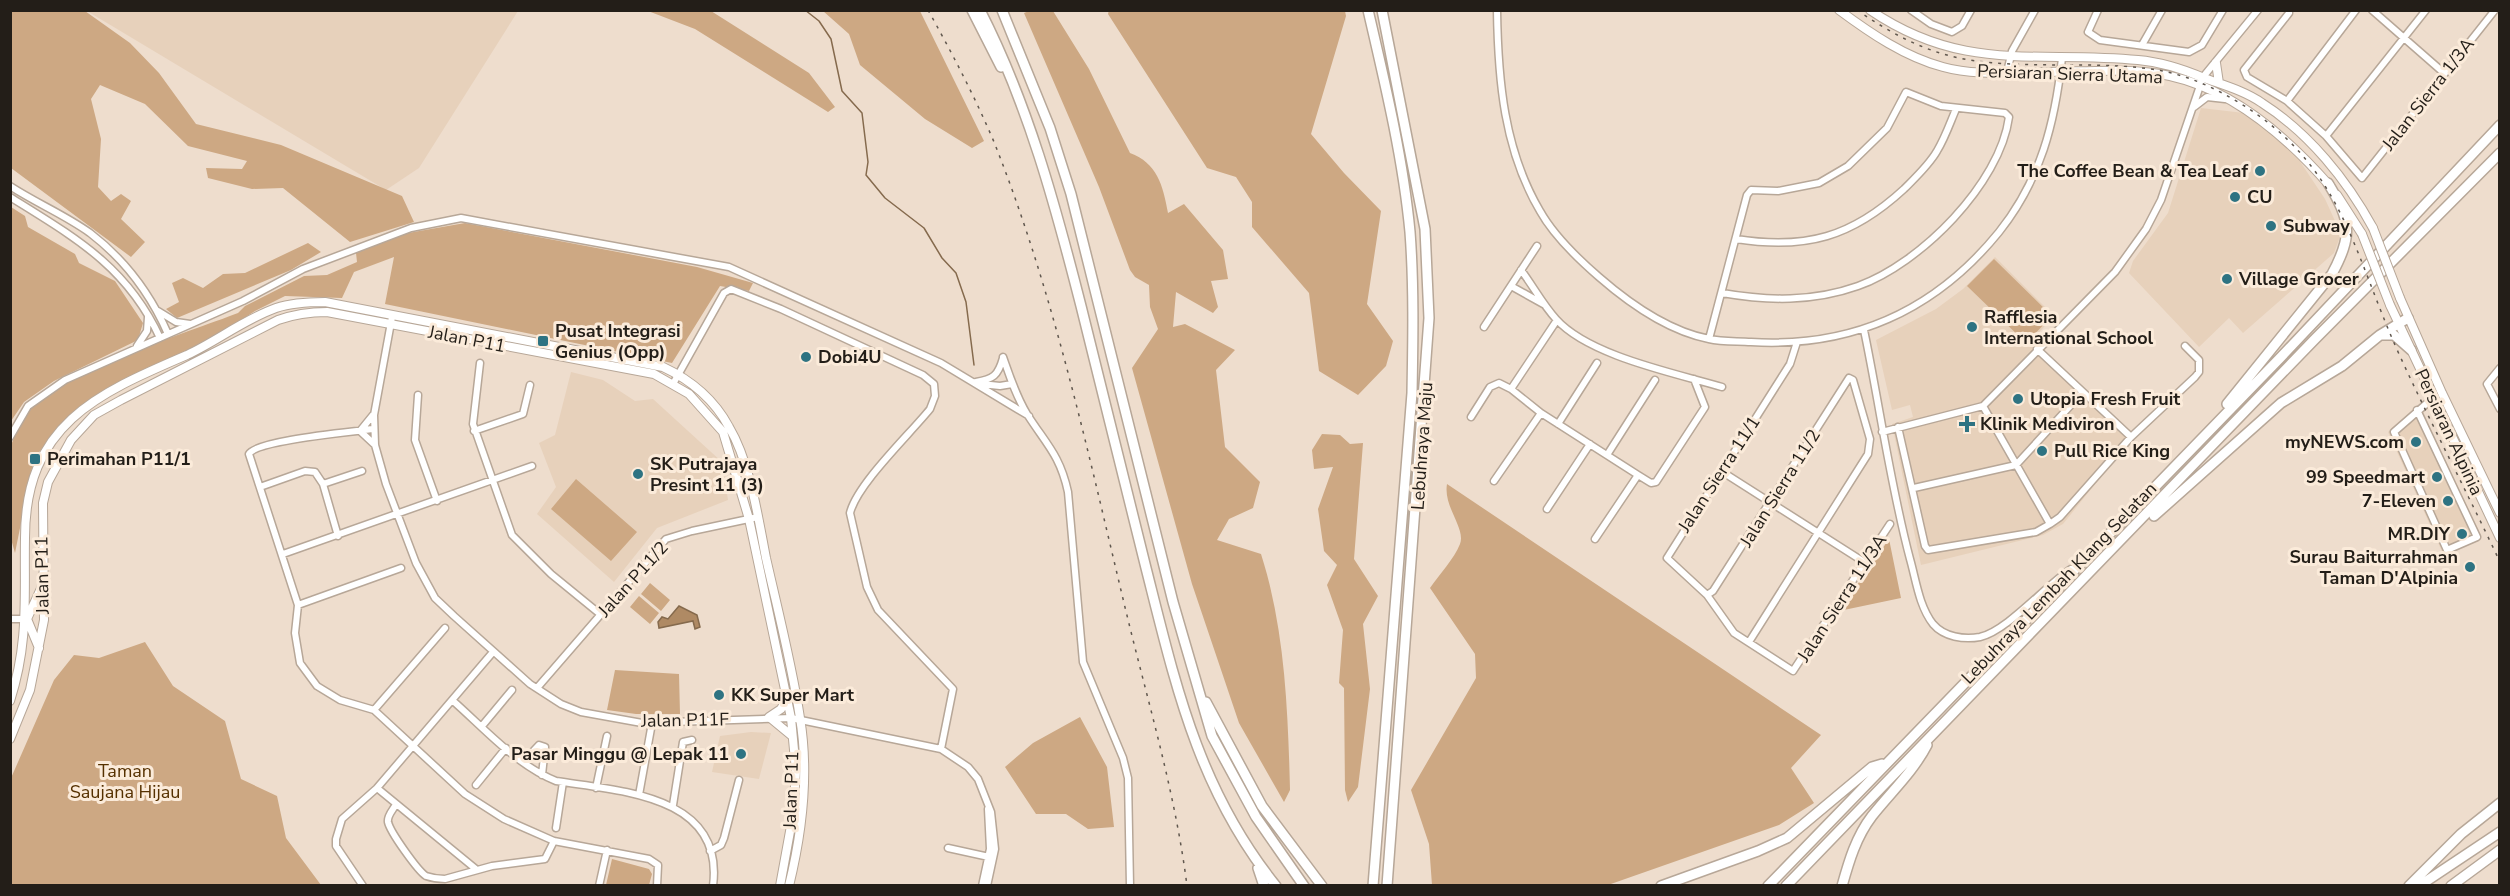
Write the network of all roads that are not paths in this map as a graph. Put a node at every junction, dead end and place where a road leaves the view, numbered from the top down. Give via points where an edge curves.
1 (972, 10) edge
2 (980, 10) edge
3 (1002, 10) edge
4 (1368, 10) edge
5 (1382, 10) edge
6 (1497, 10) edge
7 (1839, 10) edge
8 (1870, 10) edge
9 (1911, 10) edge
10 (1971, 10) edge
11 (2035, 10) edge
12 (2098, 10) edge
13 (2162, 10) edge
14 (2223, 10) edge
15 (2258, 10) edge
16 (2356, 10) edge
17 (2372, 10) edge
18 (2426, 10) edge
19 (2495, 10) edge
20 (2289, 13) dead end
21 (2403, 38) junction
22 (2142, 45) junction
23 (2010, 57) junction
24 (2062, 58) junction
25 (2216, 63) junction
26 (2007, 72) junction
27 (2061, 72) junction
28 (2444, 73) junction
29 (2203, 77) junction
30 (2219, 83) junction
31 (2199, 86) junction
32 (2229, 100) junction
33 (2287, 101) junction
34 (1956, 109) junction
35 (1024, 112) junction
36 (2190, 112) junction
37 (2499, 125) edge
38 (2326, 136) junction
39 (2499, 153) edge
40 (2328, 183) junction
41 (10, 186) edge
42 (10, 197) edge
43 (1736, 239) junction
44 (1537, 246) dead end
45 (1521, 270) junction
46 (1511, 286) junction
47 (1722, 294) junction
48 (2400, 298) joint
49 (2390, 305) joint
50 (1548, 306) junction
51 (158, 311) junction
52 (147, 315) junction
53 (2408, 318) junction
54 (391, 320) junction
55 (1557, 320) junction
56 (190, 324) junction
57 (2398, 325) junction
58 (1484, 327) dead end
59 (1864, 330) junction
60 (168, 334) junction
61 (2380, 335) junction
62 (160, 338) junction
63 (1708, 339) junction
64 (1797, 342) junction
65 (2185, 345) dead end
66 (135, 349) junction
67 (2037, 349) junction
68 (2410, 350) junction
69 (182, 357) junction
70 (480, 363) dead end
71 (1597, 363) dead end
72 (192, 364) junction
73 (163, 365) junction
74 (2499, 368) edge
75 (678, 374) junction
76 (1694, 379) junction
77 (157, 380) junction
78 (1655, 380) dead end
79 (975, 382) junction
80 (673, 384) junction
81 (1012, 384) junction
82 (530, 385) dead end
83 (1722, 387) dead end
84 (1511, 389) junction
85 (2081, 394) junction
86 (418, 395) dead end
87 (2433, 398) junction
88 (1983, 406) junction
89 (2499, 409) edge
90 (2417, 410) junction
91 (1541, 413) junction
92 (374, 414) junction
93 (1029, 416) junction
94 (1471, 417) dead end
95 (1558, 424) junction
96 (1898, 427) junction
97 (373, 429) junction
98 (474, 430) junction
99 (360, 431) junction
100 (1882, 432) junction
101 (2206, 432) junction
102 (10, 437) edge
103 (2131, 437) junction
104 (1590, 444) junction
105 (375, 446) junction
106 (1607, 455) junction
107 (2016, 465) junction
108 (532, 466) dead end
109 (362, 471) dead end
110 (1721, 471) junction
111 (1638, 475) junction
112 (492, 481) junction
113 (1494, 481) dead end
114 (323, 484) junction
115 (260, 487) junction
116 (1914, 488) junction
117 (437, 501) junction
118 (1772, 501) junction
119 (1547, 509) dead end
120 (2499, 513) edge
121 (398, 515) junction
122 (758, 517) junction
123 (749, 519) junction
124 (1890, 524) dead end
125 (2050, 524) junction
126 (1819, 532) junction
127 (338, 536) junction
128 (2499, 536) edge
129 (1595, 539) dead end
130 (283, 554) junction
131 (1864, 562) junction
132 (2079, 564) junction
133 (401, 568) dead end
134 (44, 583) junction
135 (1707, 595) junction
136 (298, 605) junction
137 (2059, 606) junction
138 (600, 614) junction
139 (10, 619) edge
140 (27, 619) junction
141 (445, 628) dead end
142 (1749, 642) junction
143 (39, 648) junction
144 (493, 652) junction
145 (1193, 672) junction
146 (537, 688) junction
147 (512, 690) dead end
148 (787, 699) junction
149 (452, 700) junction
150 (10, 701) edge
151 (374, 710) junction
152 (769, 717) junction
153 (791, 718) junction
154 (801, 720) junction
155 (652, 723) junction
156 (482, 726) junction
157 (1932, 735) junction
158 (607, 736) dead end
159 (792, 736) junction
160 (10, 739) edge
161 (692, 740) dead end
162 (413, 746) junction
163 (506, 748) junction
164 (941, 749) junction
165 (523, 762) junction
166 (1886, 762) junction
167 (543, 775) junction
168 (740, 780) dead end
169 (563, 782) junction
170 (476, 785) dead end
171 (377, 788) junction
172 (596, 788) junction
173 (639, 795) junction
174 (2499, 803) edge
175 (673, 805) junction
176 (395, 806) junction
177 (988, 809) junction
178 (556, 828) dead end
179 (2499, 832) edge
180 (554, 841) junction
181 (948, 848) dead end
182 (607, 850) junction
183 (2499, 850) edge
184 (710, 851) junction
185 (989, 857) junction
186 (2499, 858) edge
187 (1254, 859) junction
188 (477, 870) junction
189 (2472, 872) junction
190 (363, 885) edge
191 (599, 885) edge
192 (657, 885) edge
193 (713, 885) edge
194 (780, 885) edge
195 (789, 885) edge
196 (982, 885) edge
197 (987, 885) edge
198 (1130, 885) edge
199 (1264, 885) edge
200 (1276, 885) edge
201 (1304, 885) edge
202 (1321, 885) edge
203 (1373, 885) edge
204 (1387, 885) edge
205 (1661, 885) edge
206 (1768, 885) edge
207 (1786, 885) edge
208 (1842, 885) edge
209 (2409, 885) edge
210 (2419, 885) edge
211 (2451, 885) edge

1 - 35 highway
2 - 35 highway
3 - 145 highway via 1068,183
4 - 203 highway, Lebuhraya Maju via 1403,181 1410,232 1413,333 1412,393
5 - 204 highway, Lebuhraya Maju via 1425,229 1429,318
6 - 63 street via 1504,114 1522,174 1543,216 1590,270 1630,303 1674,327
7 - 26 main road, Persiaran Sierra Utama via 1877,38 1927,62 1959,70
8 - 23 main road, Persiaran Sierra Utama via 1927,40 1958,50
9 - 10 street via 1931,24 1955,31
11 - 23 street
12 - 22 street via 2088,32 2113,44
13 - 22 street
14 - 22 street via 2202,45 2189,52
15 - 25 street
16 - 33 street
17 - 21 street
18 - 21 street
19 - 28 street, Jalan Sierra 1/3A
20 - 33 street via 2244,70 2247,77
21 - 28 street
21 - 38 street
23 - 24 main road, Persiaran Sierra Utama
23 - 26 street
24 - 27 street
24 - 29 main road, Persiaran Sierra Utama via 2155,62
25 - 29 street
25 - 30 main road
26 - 27 main road, Persiaran Sierra Utama
27 - 31 main road, Persiaran Sierra Utama via 2155,74
27 - 59 street via 2049,138 2032,179 1998,232 1960,272 1923,301
28 - 38 street, Jalan Sierra 1/3A via 2362,178
29 - 30 main road, Persiaran Sierra Utama
29 - 31 street
30 - 48 main road, Persiaran Sierra Utama, bridge via 2262,103 2297,131 2347,185 2373,228
31 - 32 main road, Persiaran Sierra Utama
31 - 36 street
32 - 36 street via 2207,97 2199,100
32 - 40 main road, Persiaran Sierra Utama via 2267,124
33 - 38 street
34 - 43 street via 1937,152 1918,175 1860,223 1836,234 1790,244
34 - 43 street via 1904,93 1887,128 1848,166 1819,183 1749,192
34 - 47 street via 2005,113 2009,120 1982,185 1966,206 1916,252 1859,286 1792,300
35 - 187 highway via 1056,208 1186,721 1206,772
36 - 67 street via 2161,200 2146,229 2115,272
37 - 101 highway, Lebuhraya Lembah Klang Selatan
39 - 137 highway, Lebuhraya Lembah Klang Selatan
40 - 49 main road, Persiaran Sierra Utama, bridge via 2346,205 2361,234
40 - 101 highway via 2346,221 2349,236 2344,251 2332,274
41 - 51 street via 105,246
42 - 52 street via 97,253
43 - 47 street
44 - 45 street
45 - 46 street
45 - 50 street
46 - 50 street
46 - 58 street
47 - 63 street
48 - 53 main road, Persiaran Alpinia
49 - 57 main road, Persiaran Alpinia
50 - 55 street
51 - 56 street via 176,322
51 - 60 street
52 - 62 street
52 - 66 street via 147,331
53 - 57 highway
53 - 120 main road, Persiaran Alpinia
54 - 69 main road, Jalan P11 via 325,302 293,304 275,309
54 - 72 main road, Jalan P11 via 327,312 297,313
54 - 75 main road, Jalan P11 via 663,368
54 - 80 main road, Jalan P11 via 654,374
54 - 92 street
55 - 76 street via 1600,349
55 - 84 street
56 - 60 street
56 - 79 street via 346,252 428,223 473,218 729,267
57 - 61 highway
57 - 68 main road, Persiaran Alpinia
59 - 64 street
59 - 100 street
60 - 62 street
61 - 68 highway via 2394,335
61 - 137 highway via 2342,366 2256,423
62 - 66 street
63 - 64 street
64 - 110 street, Jalan Sierra 11/1 via 1790,364
65 - 103 street via 2199,360 2199,372
66 - 102 street via 44,392 28,406
67 - 85 street
67 - 88 street
68 - 87 main road, Persiaran Alpinia
69 - 72 main road via 181,365
69 - 73 main road, Jalan P11
70 - 98 street
71 - 95 street
72 - 77 main road, Jalan P11
73 - 77 main road via 172,369
73 - 140 main road, Jalan P11 via 130,379 88,405 71,418 46,451 35,473 26,518
74 - 89 street via 2487,384
75 - 80 street
75 - 122 main road, Jalan P11 via 714,403 730,428
75 - 164 street via 727,290 781,309 894,360 933,384 935,396 930,409 868,482 850,513 867,587 878,610 954,688
76 - 83 street
76 - 111 street via 1705,407 1656,482
77 - 134 main road, Jalan P11 via 94,415 70,440 42,503
78 - 106 street
79 - 81 street via 992,386
79 - 81 street via 992,379 1003,357
79 - 93 street
80 - 123 main road, Jalan P11 via 702,406 723,432
81 - 93 street
82 - 98 street via 523,414
84 - 91 street
84 - 94 street via 1493,385
85 - 103 street
85 - 107 street
86 - 117 street via 415,440
87 - 90 street
87 - 128 main road, Persiaran Alpinia
88 - 96 street
88 - 107 street
90 - 90 street via 2477,537 2447,550 2394,432
91 - 95 street
91 - 113 street
92 - 97 street
92 - 99 street
93 - 198 street via 1054,450 1068,492 1083,662 1128,778
95 - 104 street
96 - 100 street
96 - 116 street
97 - 99 street
97 - 105 street
98 - 112 street
99 - 105 street
99 - 115 street via 312,436 250,451
100 - 132 street via 1895,504 1920,596 1934,624 1945,633 1960,638 1982,636 1999,628 2050,582
101 - 132 highway, Lebuhraya Lembah Klang Selatan
103 - 125 street
104 - 106 street
104 - 119 street
105 - 121 street, Jalan P11F
106 - 111 street
107 - 116 street
107 - 125 street
108 - 112 street
109 - 114 street
110 - 118 street
110 - 135 street, Jalan Sierra 11/1 via 1667,555
111 - 129 street
112 - 117 street
112 - 138 street via 512,535
114 - 115 street via 311,470
114 - 127 street
115 - 130 street
116 - 125 street via 1928,550 2036,532
117 - 121 street
118 - 126 street
118 - 126 street, Jalan Sierra 11/2 via 1849,378 1856,383 1871,447
118 - 135 street, Jalan Sierra 11/2
121 - 127 street
121 - 144 street, Jalan P11F via 416,563 435,598
122 - 123 street, Jalan P11/2
122 - 154 main road, Jalan P11
123 - 138 street, Jalan P11/2 via 666,539
123 - 148 main road, Jalan P11
124 - 131 street, Jalan Sierra 11/3A
126 - 131 street
126 - 142 street
127 - 130 street
130 - 136 street
131 - 142 street, Jalan Sierra 11/3A via 1793,671
132 - 166 highway, Lebuhraya Lembah Klang Selatan
133 - 136 street
134 - 140 main road
134 - 143 main road, Jalan P11
135 - 142 street via 1728,627
136 - 151 street via 297,650 307,675 325,693
137 - 157 highway, Lebuhraya Lembah Klang Selatan
138 - 146 street, Jalan P11/2
139 - 140 street
140 - 143 main road
140 - 150 main road, Jalan P11 via 19,675
141 - 151 street
143 - 160 main road, Jalan P11 via 30,690
144 - 146 street, Jalan P11F
144 - 149 street
145 - 201 highway via 1212,736 1237,786
145 - 202 highway via 1222,735 1262,806
146 - 155 street, Jalan P11F via 581,712
147 - 156 street
148 - 152 main road via 781,710
148 - 153 main road, Jalan P11
149 - 156 street
149 - 162 street
151 - 162 street
152 - 153 street, Jalan P11F
152 - 155 street, Jalan P11F
152 - 159 main road
153 - 154 street, Jalan P11F
153 - 159 main road, Jalan P11
154 - 164 street, Jalan P11F
154 - 195 main road, Jalan P11 via 801,815
155 - 173 street
156 - 163 street
157 - 207 highway, Lebuhraya Lembah Klang Selatan
157 - 208 highway via 1921,757 1865,828
158 - 172 street
159 - 194 main road, Jalan P11 via 793,815
161 - 175 street via 683,742
162 - 171 street
162 - 180 street via 465,794 504,819
163 - 165 street
163 - 170 street
164 - 177 street via 960,760 978,779
165 - 167 street
165 - 167 street via 542,745 546,757
166 - 205 highway via 1872,767 1787,838
166 - 206 highway, Lebuhraya Lembah Klang Selatan
167 - 169 street
168 - 184 street via 724,838 721,845
169 - 172 street
169 - 178 street
171 - 176 street
171 - 190 street via 342,819 336,839 336,846
172 - 173 street
173 - 175 street
174 - 209 highway
175 - 184 street via 698,827
176 - 188 street
176 - 188 street via 388,817 389,826 426,876 445,879
177 - 185 street
177 - 197 street via 994,824 995,849
179 - 210 highway
180 - 182 street
180 - 188 street via 544,859
181 - 185 street
182 - 191 street
182 - 192 street via 654,862 659,871
183 - 189 highway
184 - 193 street
185 - 196 street
186 - 189 highway
187 - 199 highway
187 - 200 highway
189 - 211 highway

